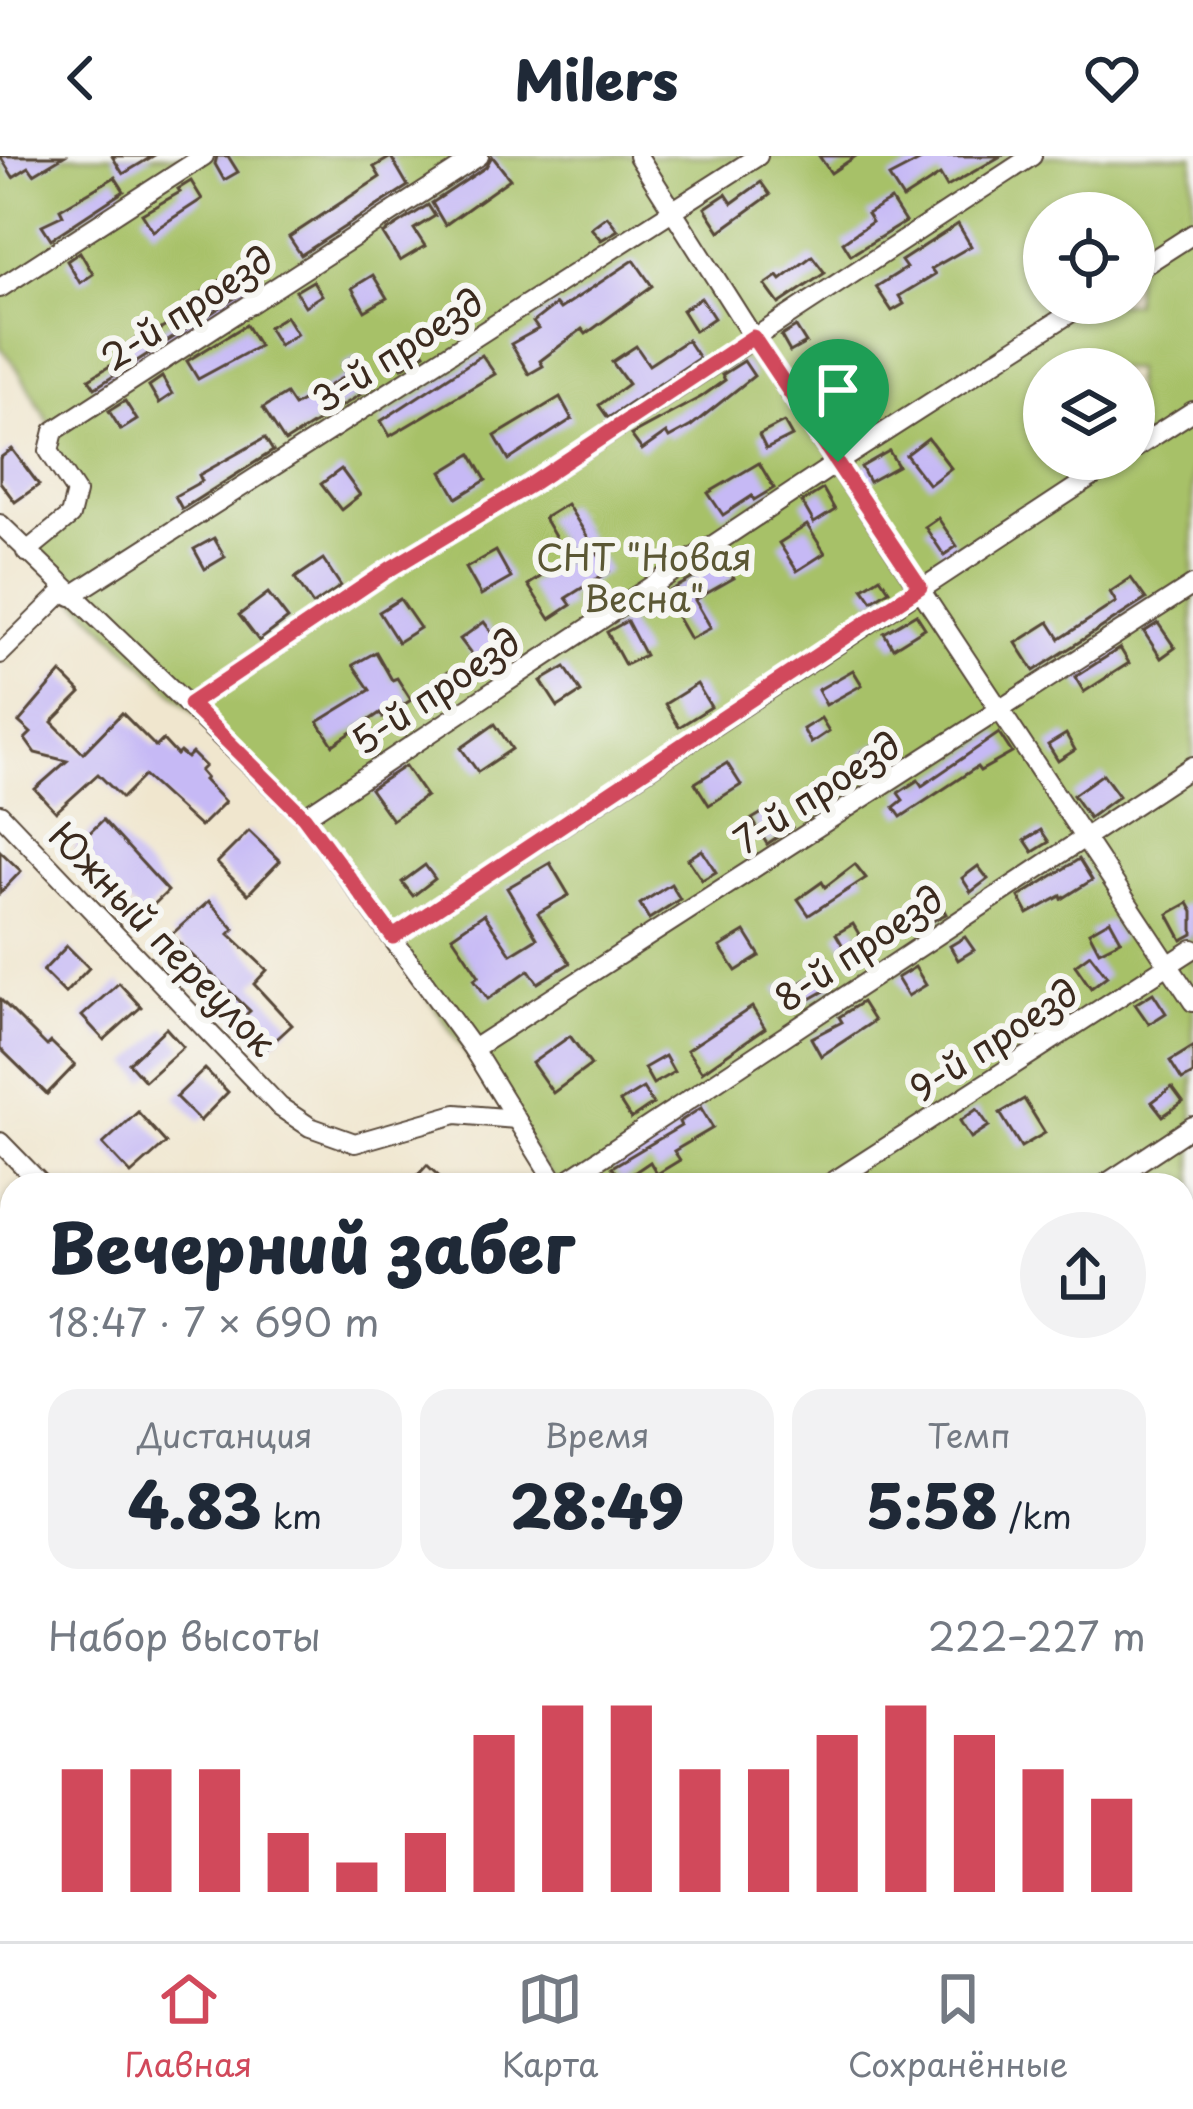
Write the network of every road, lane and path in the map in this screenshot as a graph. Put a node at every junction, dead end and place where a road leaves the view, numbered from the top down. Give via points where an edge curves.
1 (204, 156) edge
2 (479, 156) edge
3 (638, 156) edge
4 (758, 156) edge
5 (1032, 156) edge
6 (673, 212) junction
7 (1193, 234) edge
8 (1155, 258) edge
9 (0, 288) edge
10 (1053, 324) edge
11 (753, 337) junction
12 (1193, 411) edge
13 (1155, 435) edge
14 (838, 462) junction
15 (1086, 480) edge
16 (0, 524) edge
17 (26, 552) junction
18 (1193, 585) edge
19 (920, 587) junction
20 (68, 593) junction
21 (0, 654) edge
22 (190, 704) junction
23 (1003, 710) junction
24 (1193, 766) edge
25 (0, 814) edge
26 (304, 817) junction
27 (1085, 836) junction
28 (393, 937) junction
29 (1193, 949) edge
30 (1169, 964) junction
31 (1193, 1003) edge
32 (473, 1049) junction
33 (516, 1119) junction
34 (1193, 1126) edge
35 (0, 1142) edge
36 (30, 1173) edge
37 (550, 1173) edge
38 (576, 1173) edge
39 (847, 1173) edge
40 (1122, 1173) edge

1 - 9 street
2 - 17 street, 2-й проезд via 54,431 49,451 76,492 70,516
3 - 6 street
4 - 6 street, 3-й проезд
5 - 11 street
6 - 11 street
6 - 20 street, 3-й проезд
7 - 8 street
10 - 14 street, 5-й проезд
11 - 14 street
11 - 22 street
12 - 13 street
14 - 19 street
14 - 26 street, 5-й проезд
15 - 19 street
16 - 17 street
17 - 20 street
18 - 23 street, 7-й проезд
19 - 23 street
19 - 28 street
20 - 21 street, 3-й проезд
20 - 22 street
22 - 26 street
23 - 27 street
23 - 32 street, 7-й проезд
24 - 27 street, 8-й проезд
25 - 33 street, Южный переулок via 280,1107 310,1127 355,1143 456,1114
26 - 28 street
27 - 30 street
27 - 38 street, 8-й проезд
28 - 32 street
29 - 30 street, 9-й проезд
30 - 31 street
30 - 39 street, 9-й проезд
32 - 33 street
33 - 37 street
34 - 40 street
35 - 36 street

